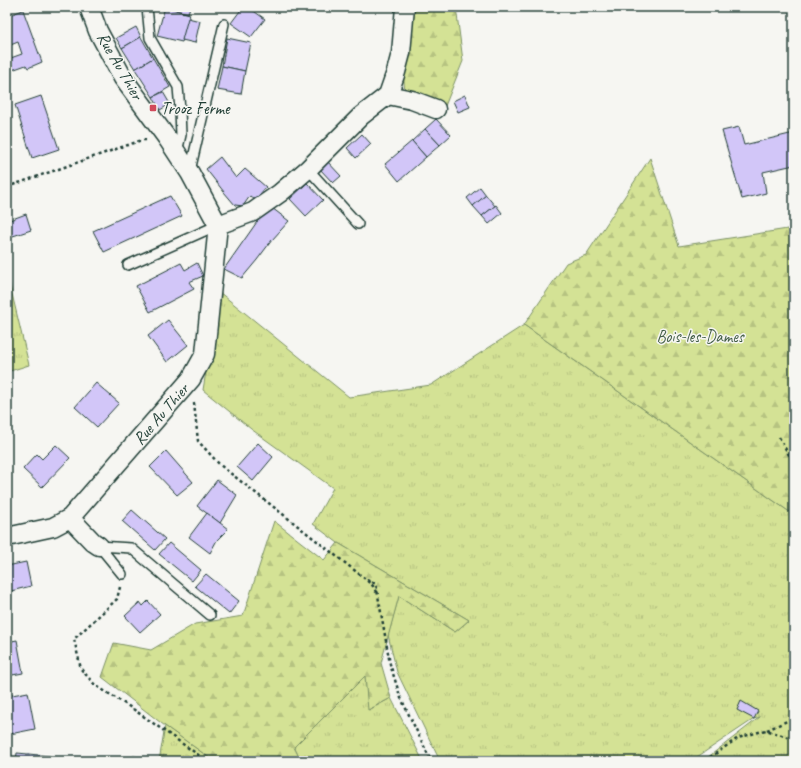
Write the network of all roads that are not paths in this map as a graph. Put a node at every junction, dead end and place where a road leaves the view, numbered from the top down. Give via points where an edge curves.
1 (89, 7) edge
2 (147, 7) edge
3 (405, 7) edge
4 (224, 24) dead end
5 (388, 95) junction
6 (436, 109) dead end
7 (176, 154) junction
8 (308, 169) junction
9 (190, 173) junction
10 (218, 224) junction
11 (358, 224) dead end
12 (128, 265) dead end
13 (70, 518) junction
14 (7, 537) edge
15 (99, 546) junction
16 (122, 574) road end
17 (210, 615) dead end

1 - 7 street, Rue Au Thier via 98,31 123,78
2 - 7 lane via 150,38 178,87 181,135
3 - 5 street via 400,53
4 - 9 lane
5 - 6 street
5 - 8 street via 360,116
7 - 9 street, Rue Au Thier
8 - 10 street via 253,212
8 - 11 lane
9 - 10 street, Rue Au Thier
10 - 12 lane
10 - 13 street, Rue Au Thier via 205,354 192,379
13 - 14 street, Rue Au Thier via 53,527
13 - 15 street
15 - 16 lane
15 - 17 lane via 131,548

